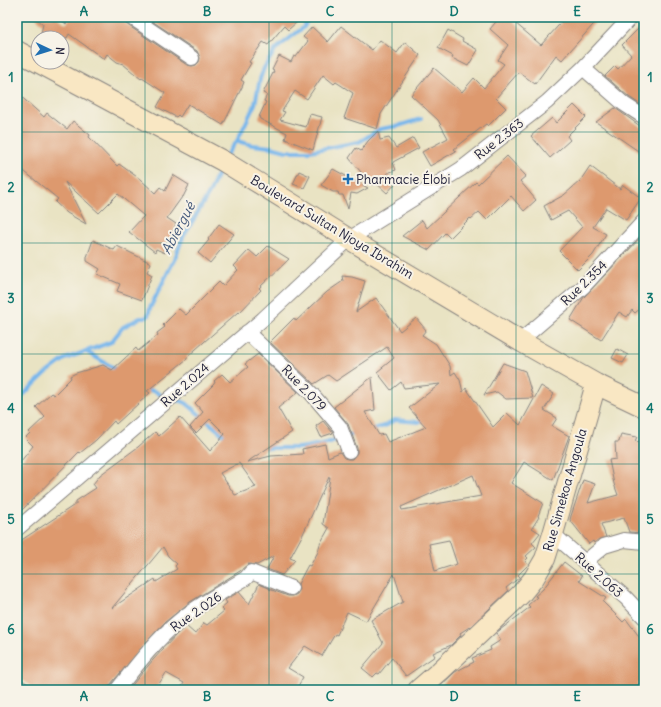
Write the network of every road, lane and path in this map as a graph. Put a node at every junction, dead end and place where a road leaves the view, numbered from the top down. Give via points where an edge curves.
1 (131, 17) edge
2 (631, 17) edge
3 (17, 51) edge
4 (192, 58) dead end
5 (583, 68) junction
6 (644, 117) edge
7 (644, 221) edge
8 (349, 239) junction
9 (247, 332) junction
10 (520, 341) junction
11 (596, 384) junction
12 (644, 407) edge
13 (349, 452) dead end
14 (17, 529) edge
15 (553, 534) junction
16 (644, 542) edge
17 (585, 562) junction
18 (291, 588) dead end
19 (644, 617) edge
20 (118, 690) edge
21 (418, 690) edge

1 - 4 street
2 - 5 street, Rue 2.363
3 - 8 street, Boulevard Sultan Njoya Ibrahim via 223,161
5 - 6 street via 624,104
5 - 8 street, Rue 2.363 via 547,102 461,169
7 - 10 street, Rue 2.354 via 583,287
8 - 9 street, Rue 2.024
8 - 10 street, Boulevard Sultan Njoya Ibrahim
9 - 13 street, Rue 2.079 via 311,393 340,427
9 - 14 street, Rue 2.024
10 - 11 street, Boulevard Sultan Njoya Ibrahim
11 - 12 street, Boulevard Sultan Njoya Ibrahim
11 - 15 street, Rue Simekoa Angoula
15 - 17 street, Rue 2.063
15 - 21 street, Rue Simekoa Angoula via 545,559 522,594
16 - 17 street via 624,540 604,546
17 - 19 street, Rue 2.063
18 - 20 street, Rue 2.026 via 251,572 246,578 179,621 144,655

